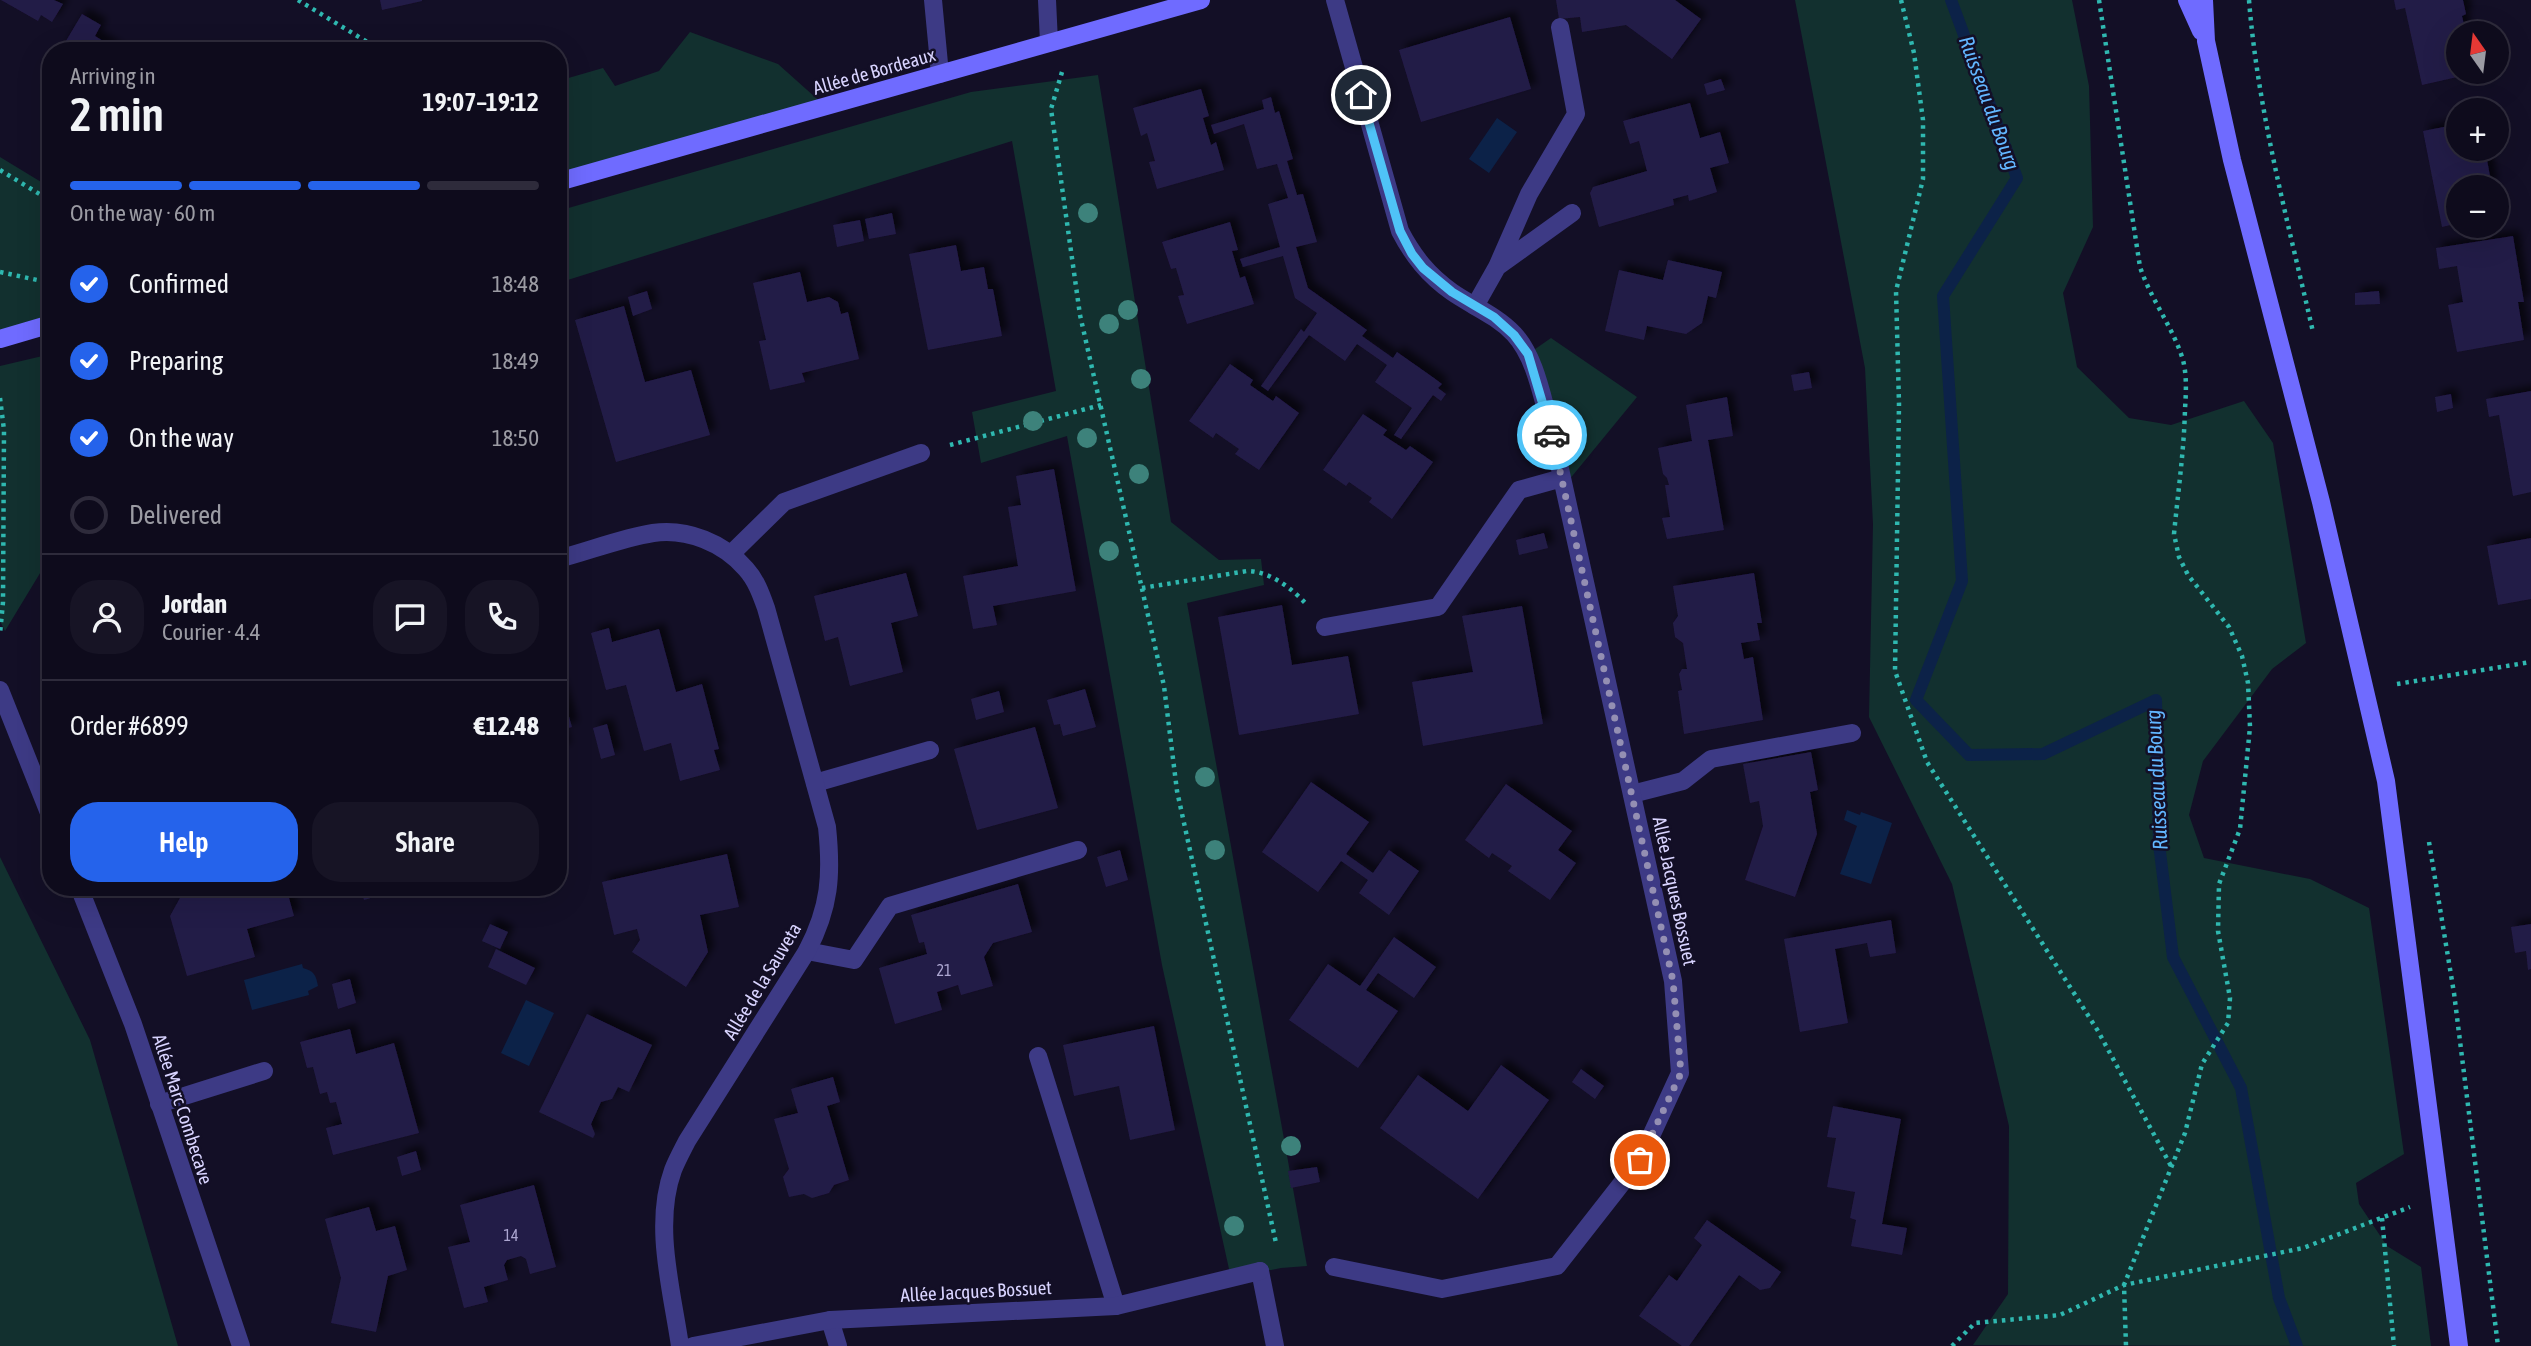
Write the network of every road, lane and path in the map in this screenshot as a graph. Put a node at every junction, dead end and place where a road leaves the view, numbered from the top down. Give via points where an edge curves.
1 (298, 0) edge
2 (933, 0) edge
3 (1047, 0) edge
4 (1201, 0) edge
5 (1335, 0) edge
6 (1901, 0) edge
7 (2099, 0) edge
8 (2187, 0) edge
9 (2203, 0) edge
10 (1560, 27) dead end
11 (1075, 35) junction
12 (2206, 41) junction
13 (367, 42) edge
14 (1049, 42) junction
15 (940, 74) junction
16 (0, 170) edge
17 (567, 179) edge
18 (42, 196) edge
19 (1572, 213) dead end
20 (1497, 267) junction
21 (0, 272) edge
22 (42, 282) edge
23 (1475, 306) junction
24 (42, 327) edge
25 (0, 339) edge
26 (0, 398) edge
27 (1101, 405) junction
28 (921, 453) joint
29 (1562, 478) junction
30 (731, 554) junction
31 (567, 557) edge
32 (1142, 588) junction
33 (1325, 627) joint
34 (0, 635) edge
35 (2531, 662) edge
36 (2365, 689) junction
37 (0, 690) edge
38 (1852, 733) dead end
39 (930, 750) dead end
40 (815, 783) junction
41 (1632, 794) junction
42 (42, 795) edge
43 (1078, 850) dead end
44 (83, 896) edge
45 (807, 951) junction
46 (1038, 1056) dead end
47 (264, 1071) dead end
48 (159, 1104) junction
49 (2172, 1167) junction
50 (2441, 1198) junction
51 (2382, 1218) junction
52 (1334, 1267) dead end
53 (1260, 1271) junction
54 (2124, 1285) junction
55 (1116, 1306) junction
56 (830, 1320) junction
57 (241, 1346) edge
58 (680, 1346) edge
59 (693, 1346) edge
60 (838, 1346) edge
61 (1275, 1346) edge
62 (1952, 1346) edge
63 (2126, 1346) edge
64 (2394, 1346) edge
65 (2459, 1346) edge
66 (2498, 1346) edge

1 - 13 path
2 - 15 street
3 - 14 street
4 - 11 street, Allée de Bordeaux
5 - 23 street, Allée Jacques Bossuet via 1400,231 1423,268
6 - 49 path via 1923,120 1923,179 1896,291 1895,671 1927,762 2098,1031
7 - 49 path via 2140,267 2176,342 2186,378 2176,546 2188,575 2229,628 2248,683 2250,727 2240,829 2219,884 2218,930 2230,998 2228,1023 2202,1065
8 - 12 street
9 - 12 street
10 - 20 street via 1576,114 1529,194
11 - 14 street, Allée de Bordeaux
11 - 27 path via 1051,108 1080,315
12 - 36 street
14 - 15 street, Allée de Bordeaux
15 - 17 street, Allée de Bordeaux
16 - 18 path
19 - 20 street
20 - 23 street
21 - 22 path
23 - 29 street, Allée Jacques Bossuet via 1514,335 1528,354
24 - 25 street
26 - 34 path via 5,430
27 - 28 path
27 - 32 path
28 - 30 street via 784,502
29 - 33 street via 1519,490 1438,607
29 - 41 street, Allée Jacques Bossuet
30 - 31 street, Allée de la Sauveta via 693,536 654,533
30 - 40 street, Allée de la Sauveta via 747,569 766,608
32 - 33 path via 1262,571 1298,596
32 - 53 path via 1164,687 1177,791 1281,1268
35 - 36 path
36 - 50 street via 2386,780
37 - 42 street
38 - 41 street via 1711,759 1683,781
39 - 40 street
40 - 45 street, Allée de la Sauveta via 831,862 823,915
41 - 52 street, Allée Jacques Bossuet via 1673,981 1681,1073 1640,1160 1557,1266 1442,1289
43 - 45 street via 890,906 854,960
44 - 48 street, Allée Marc Combecave via 134,1024
45 - 58 street, Allée de la Sauveta via 687,1141 673,1171 664,1217
46 - 55 street
47 - 48 street
48 - 57 street, Allée Marc Combecave
49 - 54 path
50 - 51 path
50 - 65 street
50 - 66 path via 2480,1194
51 - 54 path via 2303,1248
51 - 64 path
53 - 55 street, Allée Jacques Bossuet
53 - 61 street
54 - 62 path via 2060,1315 1975,1323
54 - 63 path
55 - 56 street, Allée Jacques Bossuet
56 - 59 street, Allée Jacques Bossuet
56 - 60 street

